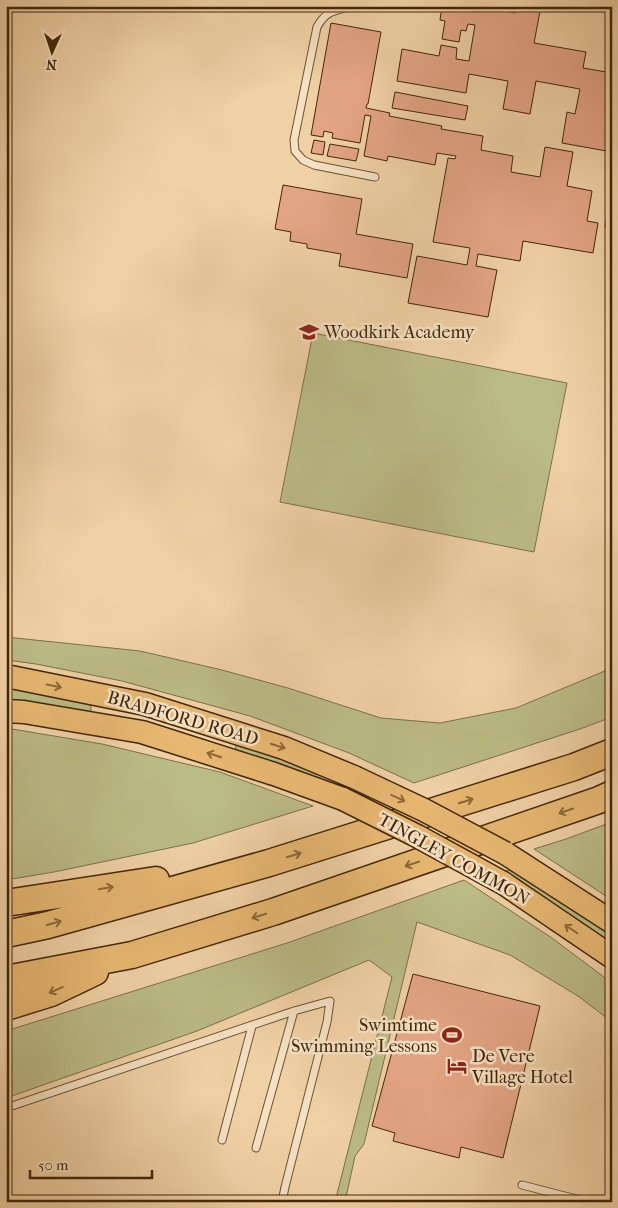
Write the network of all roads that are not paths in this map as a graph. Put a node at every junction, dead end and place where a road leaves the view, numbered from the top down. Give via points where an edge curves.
1 (354, 6) edge
2 (375, 177) dead end
3 (6, 676) edge
4 (6, 711) edge
5 (612, 752) edge
6 (354, 777) joint
7 (612, 794) edge
8 (343, 800) joint
9 (269, 863) junction
10 (6, 903) edge
11 (612, 922) edge
12 (6, 934) edge
13 (132, 955) junction
14 (612, 957) edge
15 (6, 979) edge
16 (6, 1007) edge
17 (294, 1011) junction
18 (252, 1026) junction
19 (6, 1108) edge
20 (222, 1140) dead end
21 (256, 1148) dead end
22 (522, 1185) dead end
23 (555, 1198) edge
24 (282, 1202) edge
25 (588, 1202) edge

1 - 2 lane via 328,13 317,27 294,140 295,152 314,165
3 -> 6 main road, BRADFORD ROAD via 145,704 284,748
8 -> 4 main road, BRADFORD ROAD via 274,774 142,732
9 -> 5 highway via 574,767
6 -> 11 main road, TINGLEY COMMON, bridge via 505,853
7 -> 13 highway via 273,912
14 -> 8 main road, TINGLEY COMMON, bridge via 503,883
10 -> 9 highway
12 -> 9 highway
13 - 15 highway
13 -> 16 highway via 51,992
17 - 18 lane
17 - 21 lane
17 - 24 lane via 330,1001
18 - 19 lane
18 - 20 lane
22 - 23 lane
23 - 25 lane

